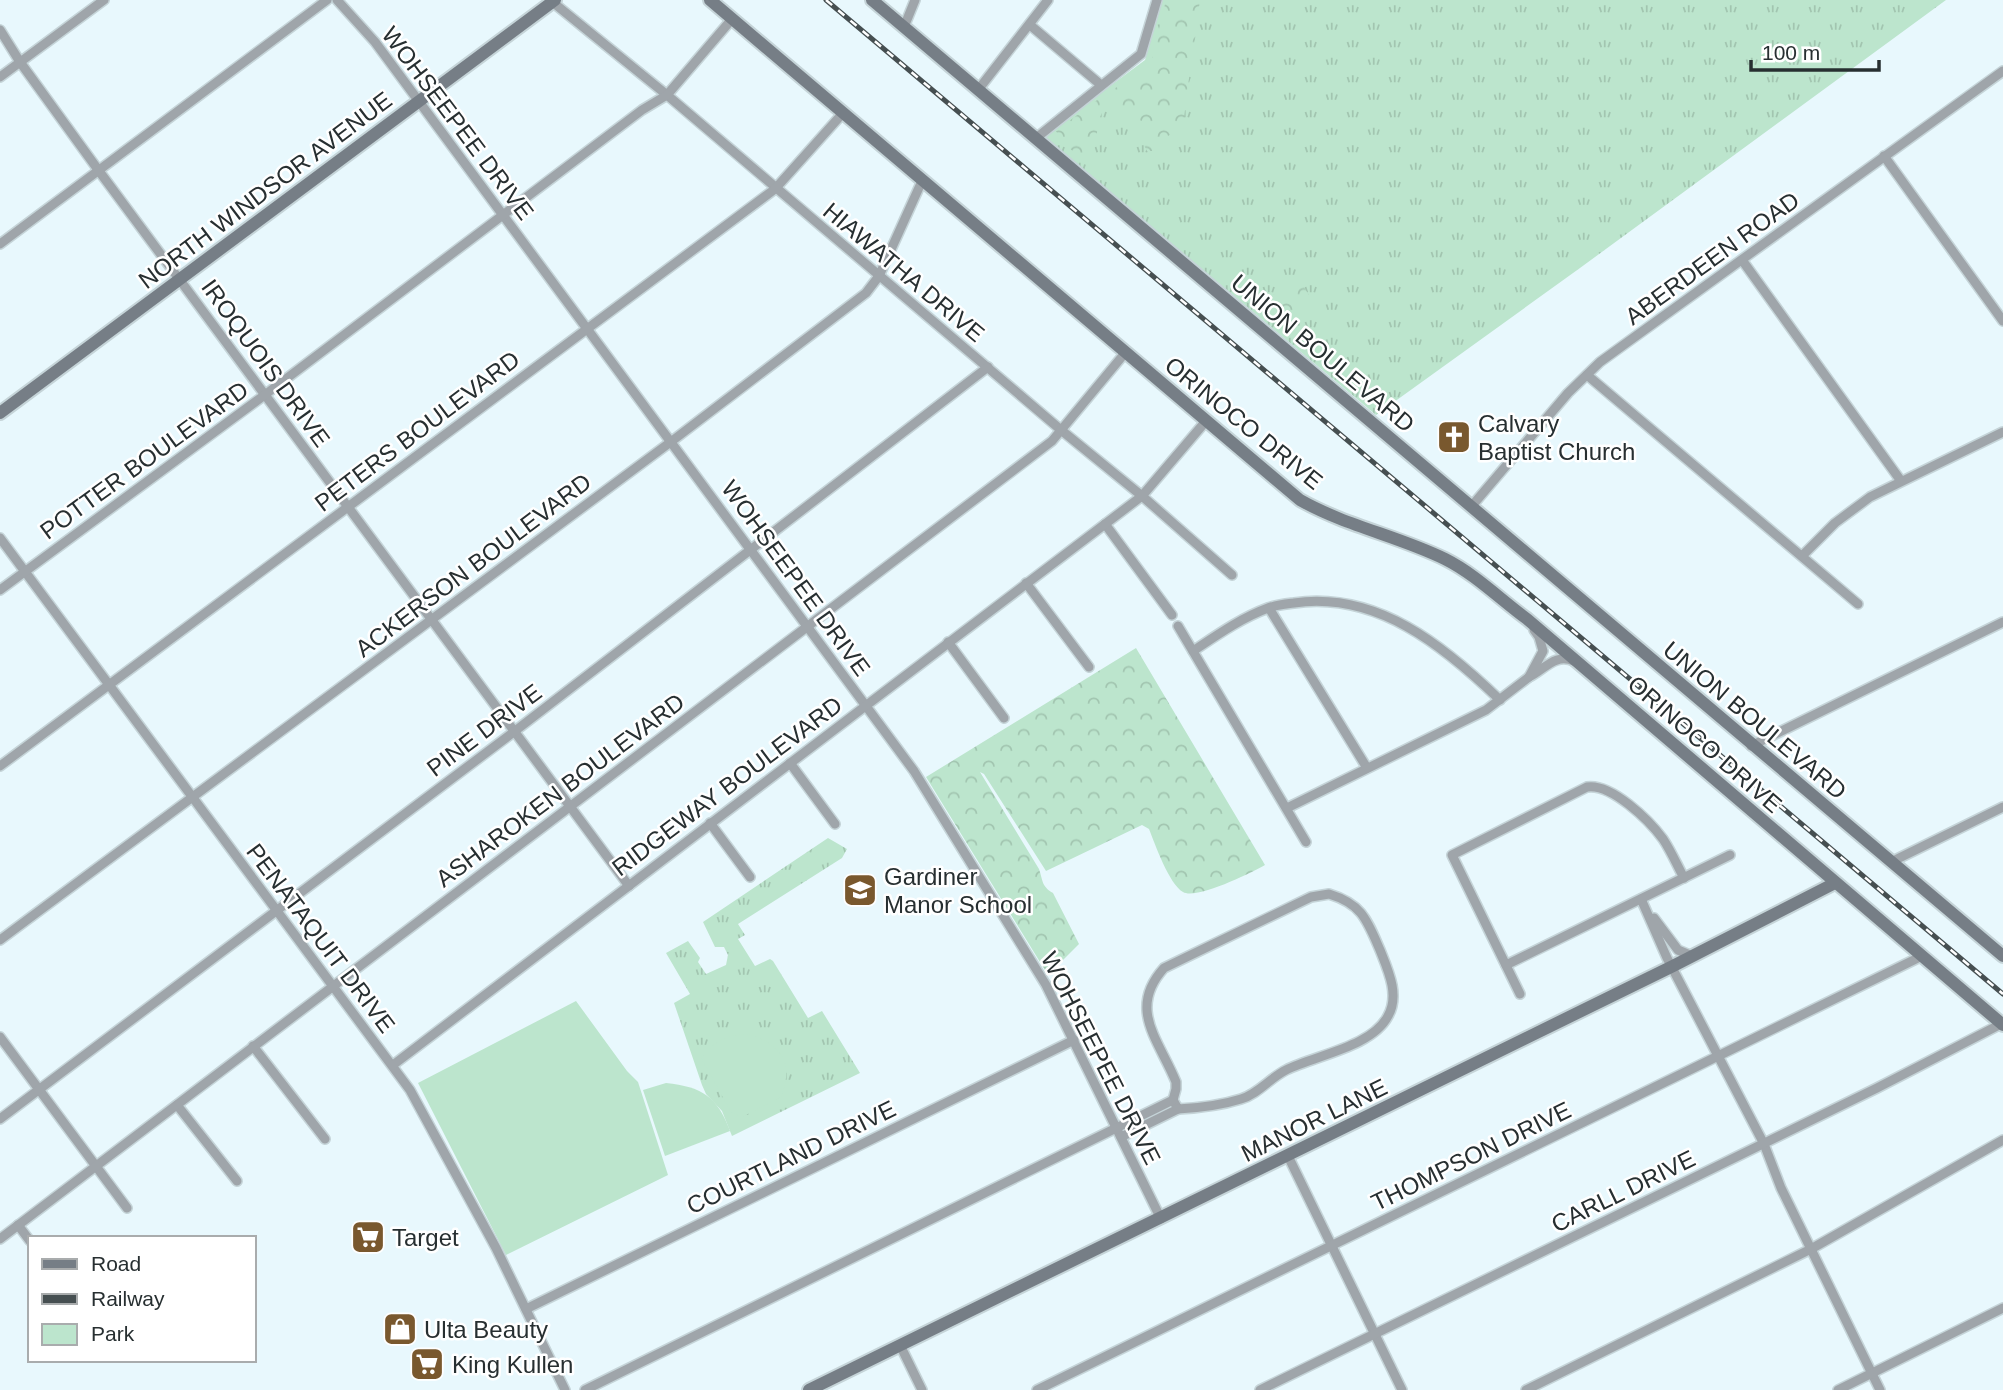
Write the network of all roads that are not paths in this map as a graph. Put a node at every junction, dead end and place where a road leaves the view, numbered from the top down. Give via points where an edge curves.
1 (104, 0) edge
2 (327, 0) edge
3 (337, 0) edge
4 (710, 0) edge
5 (872, 0) edge
6 (915, 0) edge
7 (1048, 0) edge
8 (1157, 0) edge
9 (552, 1) edge
10 (732, 19) junction
11 (1030, 25) junction
12 (904, 27) junction
13 (0, 30) edge
14 (20, 62) junction
15 (2003, 71) edge
16 (0, 77) edge
17 (1101, 85) junction
18 (978, 90) junction
19 (667, 95) junction
20 (419, 102) junction
21 (843, 113) junction
22 (1035, 139) junction
23 (1884, 156) junction
24 (99, 171) junction
25 (922, 181) junction
26 (775, 189) junction
27 (504, 215) junction
28 (0, 244) edge
29 (1742, 260) junction
30 (879, 276) junction
31 (181, 279) junction
32 (2003, 321) edge
33 (587, 328) junction
34 (1125, 353) junction
35 (988, 367) junction
36 (1587, 375) junction
37 (266, 394) junction
38 (0, 414) edge
39 (1206, 421) junction
40 (1061, 430) junction
41 (2003, 432) edge
42 (672, 441) junction
43 (1901, 481) junction
44 (1142, 496) junction
45 (348, 507) junction
46 (1471, 507) junction
47 (1105, 524) junction
48 (0, 538) edge
49 (750, 549) junction
50 (1802, 556) junction
51 (24, 572) junction
52 (1233, 575) dead end
53 (1026, 583) junction
54 (0, 590) edge
55 (1858, 604) dead end
56 (1269, 608) junction
57 (1172, 615) dead end
58 (432, 619) junction
59 (1527, 619) junction
60 (2003, 622) edge
61 (808, 626) junction
62 (1178, 626) dead end
63 (948, 642) junction
64 (1193, 650) junction
65 (1579, 664) junction
66 (1089, 667) dead end
67 (1529, 677) junction
68 (110, 686) junction
69 (1500, 700) junction
70 (865, 704) junction
71 (1004, 718) dead end
72 (514, 730) junction
73 (1751, 746) junction
74 (790, 763) junction
75 (0, 766) edge
76 (1367, 768) junction
77 (193, 798) junction
78 (571, 806) junction
79 (2003, 807) edge
80 (1287, 808) junction
81 (710, 823) junction
82 (835, 824) dead end
83 (1306, 842) dead end
84 (1730, 855) dead end
85 (1891, 862) junction
86 (750, 877) dead end
87 (1684, 878) junction
88 (1835, 883) junction
89 (629, 886) junction
90 (1643, 902) junction
91 (277, 911) junction
92 (0, 940) edge
93 (1922, 956) junction
94 (2003, 956) edge
95 (1692, 957) junction
96 (1506, 965) junction
97 (1673, 966) junction
98 (334, 986) junction
99 (1520, 994) dead end
100 (2002, 1024) edge
101 (0, 1037) edge
102 (1074, 1040) junction
103 (253, 1046) junction
104 (1719, 1057) junction
105 (393, 1065) junction
106 (39, 1090) junction
107 (1175, 1104) junction
108 (177, 1105) junction
109 (0, 1119) edge
110 (1119, 1133) junction
111 (325, 1139) dead end
112 (2003, 1140) edge
113 (1764, 1144) junction
114 (1288, 1156) junction
115 (97, 1167) junction
116 (237, 1181) dead end
117 (127, 1208) dead end
118 (1161, 1219) junction
119 (18, 1225) junction
120 (28, 1238) edge
121 (0, 1239) edge
122 (1330, 1246) junction
123 (1811, 1249) junction
124 (2003, 1308) edge
125 (526, 1309) junction
126 (1374, 1334) junction
127 (900, 1345) junction
128 (1871, 1373) junction
129 (565, 1390) edge
130 (585, 1390) edge
131 (809, 1390) edge
132 (922, 1390) edge
133 (1037, 1390) edge
134 (1260, 1390) edge
135 (1402, 1390) edge
136 (1526, 1390) edge
137 (1838, 1390) edge
138 (1880, 1390) edge

1 - 14 street
2 - 24 street
3 - 20 street, WOHSEEPEE DRIVE
4 - 10 street, ORINOCO DRIVE
5 - 12 street, UNION BOULEVARD
6 - 12 street
7 - 11 street
8 - 17 street via 1141,54
9 - 19 street, HIAWATHA DRIVE
9 - 20 street, NORTH WINDSOR AVENUE
10 - 19 street, POTTER BOULEVARD
10 - 21 street, ORINOCO DRIVE
11 - 17 street
11 - 18 street
12 - 18 street, UNION BOULEVARD
13 - 14 street, IROQUOIS DRIVE
14 - 16 street
14 - 24 street, IROQUOIS DRIVE
15 - 23 street, ABERDEEN ROAD
17 - 22 street
18 - 22 street, UNION BOULEVARD
19 - 26 street, HIAWATHA DRIVE
19 - 27 street, POTTER BOULEVARD
20 - 27 street, WOHSEEPEE DRIVE
20 - 31 street, NORTH WINDSOR AVENUE
21 - 25 street, ORINOCO DRIVE
21 - 26 street, PETERS BOULEVARD
22 - 46 street, UNION BOULEVARD
23 - 29 street, ABERDEEN ROAD
23 - 32 street
24 - 28 street
24 - 31 street, IROQUOIS DRIVE
25 - 30 street, ACKERSON BOULEVARD
25 - 34 street, ORINOCO DRIVE
26 - 30 street, HIAWATHA DRIVE
26 - 33 street, PETERS BOULEVARD
27 - 33 street, WOHSEEPEE DRIVE
27 - 37 street, POTTER BOULEVARD
29 - 36 street, ABERDEEN ROAD
29 - 43 street
30 - 35 street, HIAWATHA DRIVE
30 - 42 street, ACKERSON BOULEVARD via 844,311
31 - 37 street, IROQUOIS DRIVE
31 - 38 street, NORTH WINDSOR AVENUE
33 - 42 street, WOHSEEPEE DRIVE
33 - 45 street, PETERS BOULEVARD
34 - 39 street, ORINOCO DRIVE
34 - 40 street, ASHAROKEN BOULEVARD
35 - 40 street, HIAWATHA DRIVE
35 - 49 street, PINE DRIVE
36 - 46 street, ABERDEEN ROAD
36 - 50 street
37 - 45 street, IROQUOIS DRIVE
37 - 51 street, POTTER BOULEVARD
39 - 44 street, RIDGEWAY BOULEVARD
39 - 59 street, ORINOCO DRIVE via 1300,500 1447,560
40 - 44 street, HIAWATHA DRIVE
40 - 61 street, ASHAROKEN BOULEVARD
41 - 43 street
42 - 49 street, WOHSEEPEE DRIVE
42 - 58 street, ACKERSON BOULEVARD
43 - 50 street via 1853,507
44 - 47 street, RIDGEWAY BOULEVARD
44 - 52 street, HIAWATHA DRIVE
45 - 58 street, IROQUOIS DRIVE
45 - 68 street, PETERS BOULEVARD
46 - 73 street, UNION BOULEVARD
47 - 53 street, RIDGEWAY BOULEVARD
47 - 57 street
48 - 51 street, PENATAQUIT DRIVE
49 - 61 street, WOHSEEPEE DRIVE
49 - 72 street, PINE DRIVE
50 - 55 street
51 - 54 street, POTTER BOULEVARD
51 - 68 street, PENATAQUIT DRIVE
53 - 63 street, RIDGEWAY BOULEVARD
53 - 66 street
56 - 64 street
56 - 69 street via 1313,600 1346,602 1377,611 1421,635
56 - 76 street
58 - 72 street, IROQUOIS DRIVE
58 - 77 street, ACKERSON BOULEVARD
59 - 65 street, ORINOCO DRIVE
59 - 67 street via 1543,647
60 - 73 street
61 - 70 street, WOHSEEPEE DRIVE
61 - 78 street, ASHAROKEN BOULEVARD
62 - 64 street
63 - 70 street, RIDGEWAY BOULEVARD
63 - 71 street
64 - 80 street
65 - 67 street via 1554,659
65 - 88 street, ORINOCO DRIVE
67 - 69 street
68 - 75 street, PETERS BOULEVARD
68 - 77 street, PENATAQUIT DRIVE
69 - 76 street
70 - 74 street, RIDGEWAY BOULEVARD
70 - 102 street, WOHSEEPEE DRIVE via 914,771 1046,985
72 - 78 street, IROQUOIS DRIVE
72 - 91 street, PINE DRIVE
73 - 85 street, UNION BOULEVARD
74 - 81 street, RIDGEWAY BOULEVARD
74 - 82 street
76 - 80 street
77 - 91 street, PENATAQUIT DRIVE
77 - 92 street, ACKERSON BOULEVARD
78 - 89 street, IROQUOIS DRIVE
78 - 98 street, ASHAROKEN BOULEVARD
79 - 85 street
80 - 83 street
81 - 86 street
81 - 89 street, RIDGEWAY BOULEVARD
84 - 87 street
85 - 94 street, UNION BOULEVARD
87 - 90 street
87 - 96 street via 1653,826 1607,789 1587,787 1452,855
88 - 93 street, ORINOCO DRIVE
88 - 95 street, MANOR LANE
89 - 105 street, RIDGEWAY BOULEVARD
90 - 95 street via 1678,950
90 - 96 street
90 - 97 street
91 - 98 street, PENATAQUIT DRIVE
91 - 106 street, PINE DRIVE
93 - 100 street, ORINOCO DRIVE
93 - 104 street, THOMPSON DRIVE
95 - 97 street, MANOR LANE
96 - 99 street
97 - 104 street
97 - 114 street, MANOR LANE
98 - 103 street, ASHAROKEN BOULEVARD
98 - 105 street, PENATAQUIT DRIVE
100 - 113 street, CARLL DRIVE
101 - 106 street
102 - 110 street, WOHSEEPEE DRIVE
102 - 125 street, COURTLAND DRIVE
103 - 108 street, ASHAROKEN BOULEVARD
103 - 111 street
104 - 113 street
104 - 122 street, THOMPSON DRIVE
105 - 125 street, PENATAQUIT DRIVE
106 - 109 street, PINE DRIVE
106 - 115 street
107 - 107 street via 1191,1108 1248,1097 1283,1072 1379,1030 1390,1015 1393,985 1366,918 1357,907 1329,894 1311,897 1164,968 1147,993 1146,1008 1176,1082
107 - 110 street
108 - 115 street, ASHAROKEN BOULEVARD
108 - 116 street
110 - 118 street, WOHSEEPEE DRIVE
110 - 130 street
112 - 123 street
113 - 123 street
113 - 126 street, CARLL DRIVE
114 - 118 street, MANOR LANE
114 - 122 street
115 - 117 street
115 - 119 street, ASHAROKEN BOULEVARD
118 - 127 street, MANOR LANE
119 - 120 street
119 - 121 street, ASHAROKEN BOULEVARD
122 - 126 street
122 - 133 street, THOMPSON DRIVE
123 - 128 street
123 - 136 street
124 - 128 street
125 - 129 street, PENATAQUIT DRIVE
126 - 134 street, CARLL DRIVE
126 - 135 street
127 - 131 street, MANOR LANE
127 - 132 street
128 - 137 street
128 - 138 street

